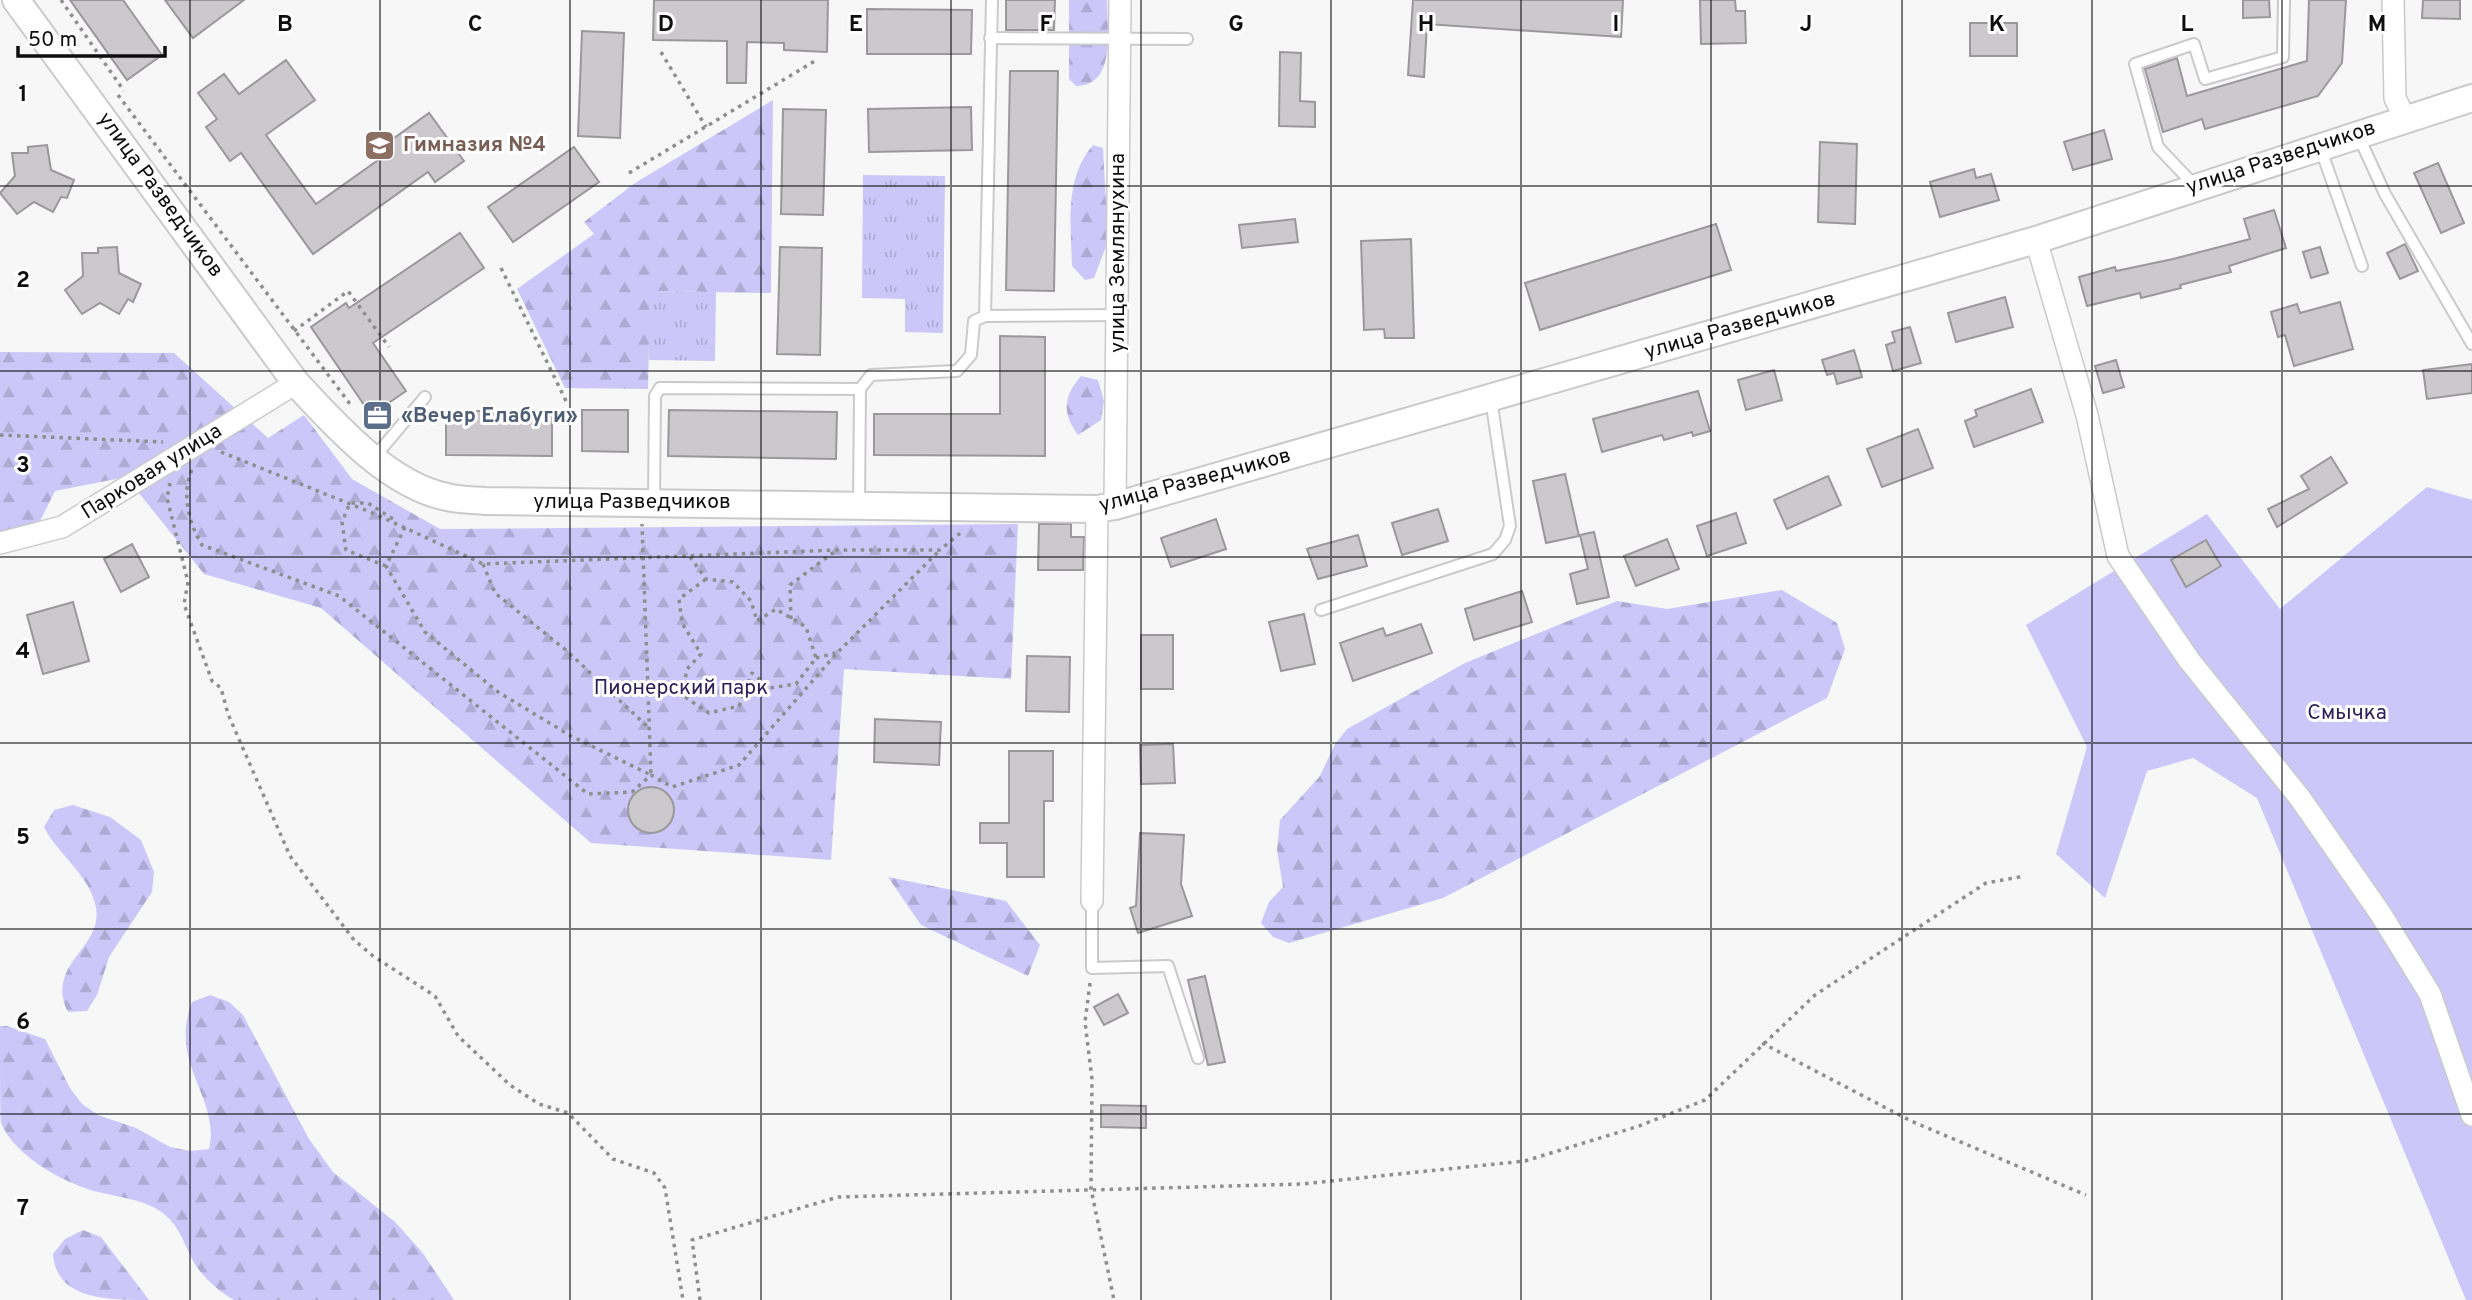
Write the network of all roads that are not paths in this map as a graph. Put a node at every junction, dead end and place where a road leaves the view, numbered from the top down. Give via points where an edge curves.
1 (16, 0) edge
2 (992, 0) edge
3 (1120, 0) edge
4 (2284, 0) edge
5 (2393, 0) edge
6 (990, 38) junction
7 (1119, 39) junction
8 (1187, 39) dead end
9 (2472, 98) edge
10 (2404, 117) junction
11 (2357, 133) junction
12 (2319, 145) junction
13 (2195, 186) junction
14 (2036, 240) junction
15 (2362, 266) dead end
16 (1118, 315) junction
17 (985, 316) junction
18 (2472, 344) edge
19 (296, 383) junction
20 (860, 389) junction
21 (425, 397) dead end
22 (1491, 399) junction
23 (373, 458) junction
24 (647, 501) junction
25 (859, 504) junction
26 (1106, 507) junction
27 (0, 543) edge
28 (1321, 610) dead end
29 (1092, 901) joint
30 (1198, 1058) dead end
31 (2472, 1115) edge

1 - 19 street, улица Разведчиков
2 - 6 lane
3 - 7 street, улица Землянухина
4 - 13 lane via 2283,57 2205,79 2194,44 2135,64 2158,147
5 - 10 street via 2395,98
6 - 7 lane
6 - 17 lane
7 - 8 lane
7 - 16 street, улица Землянухина
9 - 10 street, улица Разведчиков
10 - 11 street, улица Разведчиков
11 - 12 street, улица Разведчиков
11 - 18 lane via 2385,194
12 - 13 street, улица Разведчиков
12 - 15 lane
13 - 14 street, улица Разведчиков
14 - 22 street, улица Разведчиков
14 - 31 street via 2087,415 2118,556 2189,660 2301,798 2380,913 2430,993
16 - 17 lane
16 - 26 street, улица Землянухина
17 - 20 lane via 974,321 971,355 957,371 877,372 866,378
19 - 23 street, улица Разведчиков via 334,425
19 - 27 street, Парковая улица via 190,454 62,527
20 - 24 lane via 660,388 655,396
20 - 25 lane
21 - 23 lane
22 - 26 street, улица Разведчиков
22 - 28 lane via 1510,526 1505,540 1493,554
23 - 24 street, улица Разведчиков via 445,497
24 - 25 street, улица Разведчиков
25 - 26 street, улица Разведчиков
26 - 29 street, улица Землянухина
29 - 30 lane via 1092,968 1168,966

